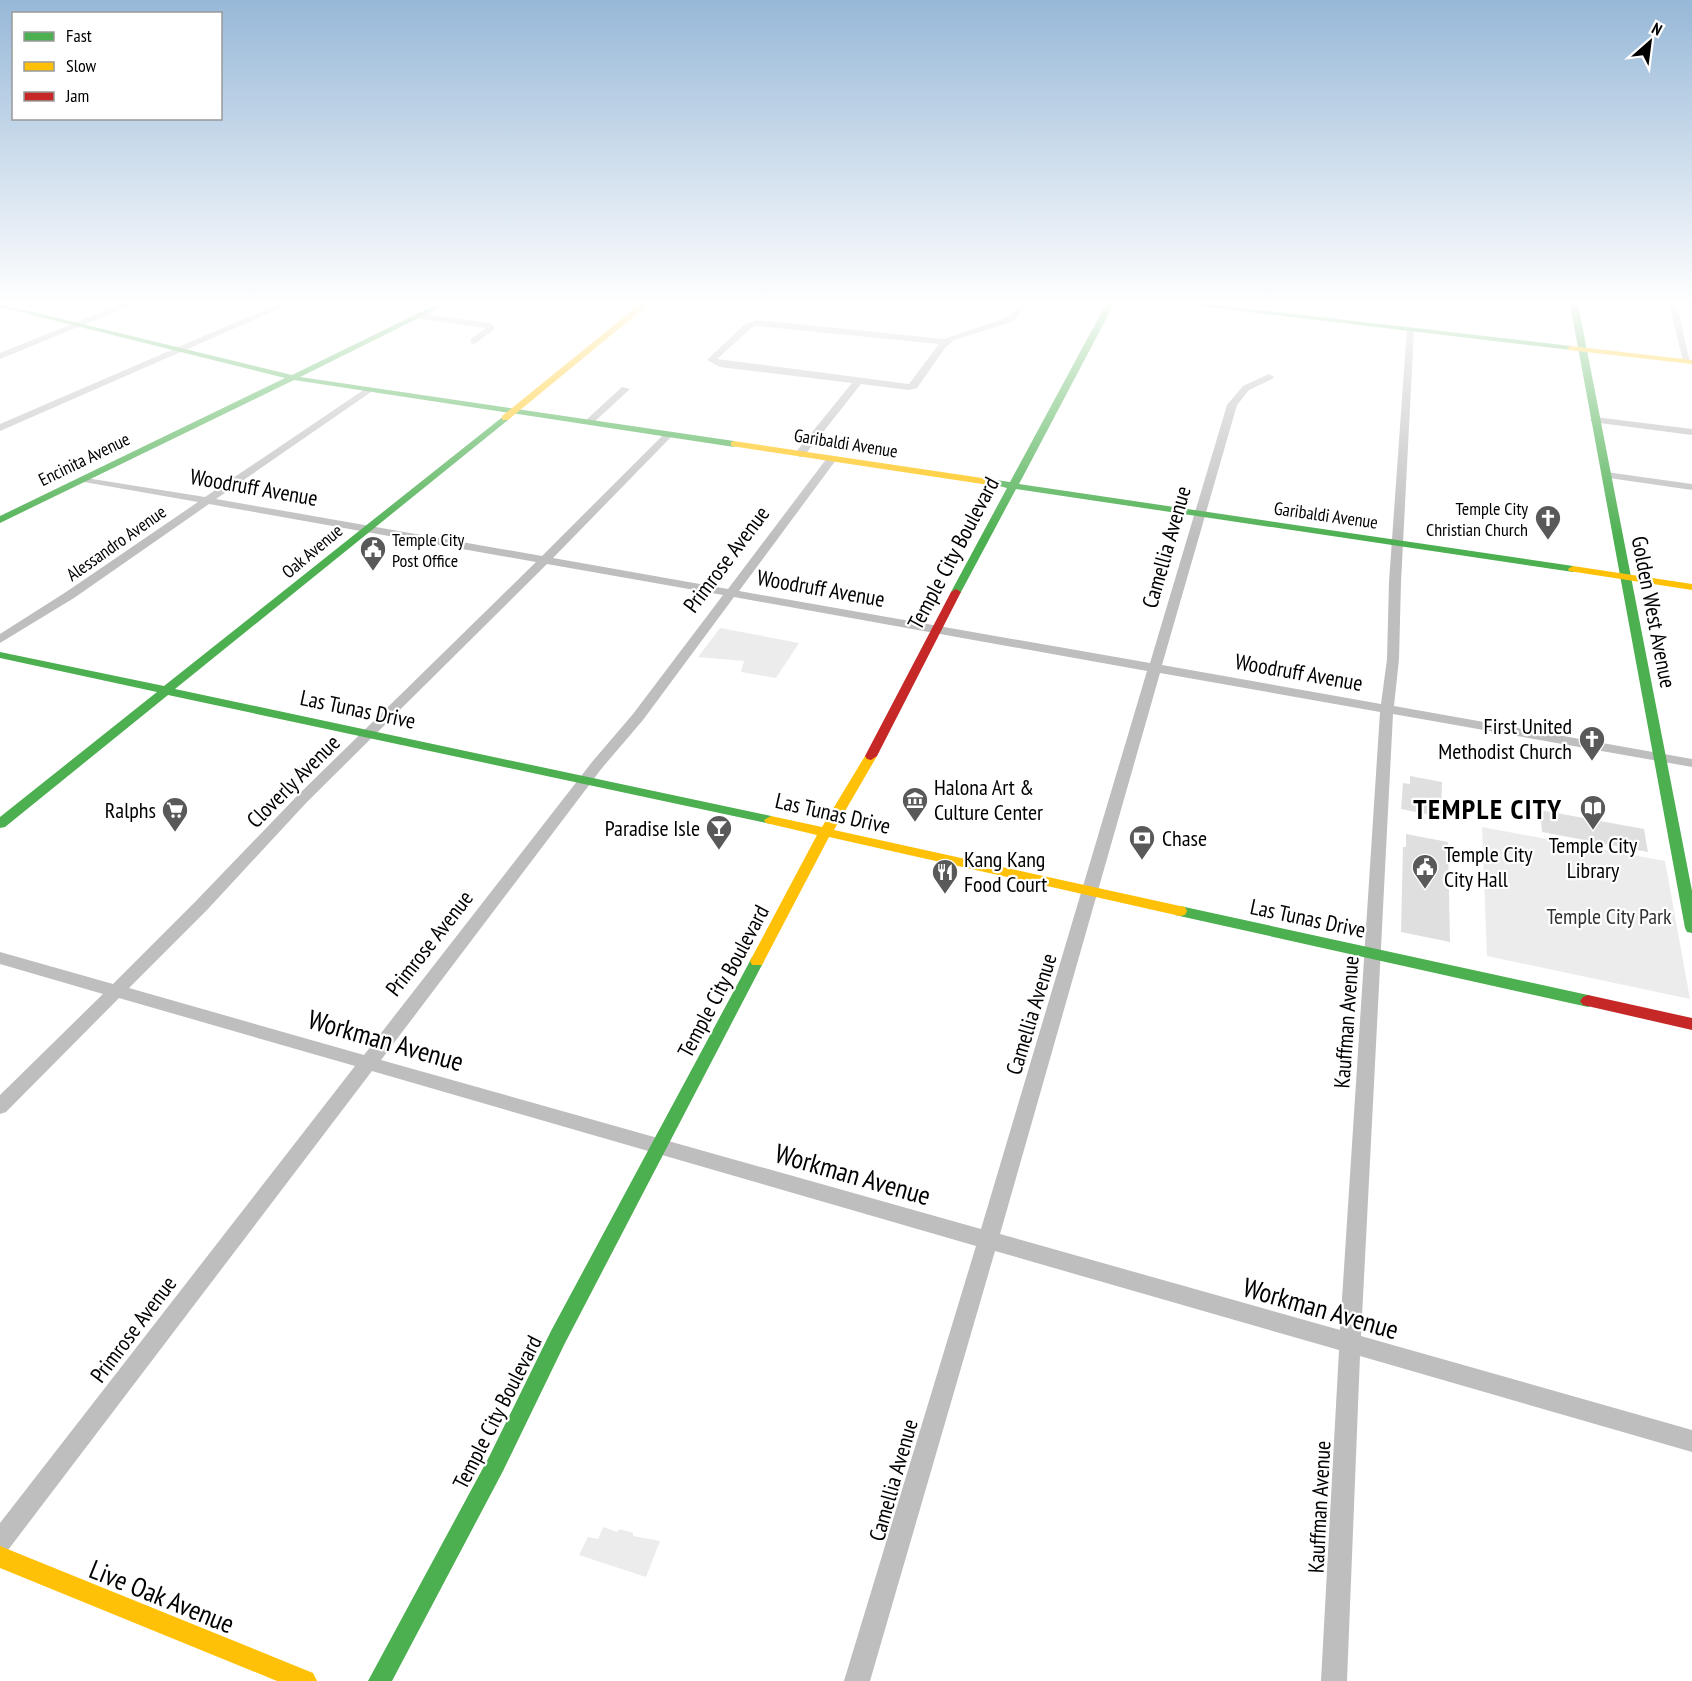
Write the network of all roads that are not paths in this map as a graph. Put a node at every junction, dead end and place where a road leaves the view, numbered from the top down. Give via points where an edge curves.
1 (105, 382) edge
2 (284, 382) edge
3 (321, 382) edge
4 (547, 382) edge
5 (857, 382) edge
6 (862, 382) edge
7 (917, 382) edge
8 (1068, 382) edge
9 (1256, 382) edge
10 (1407, 382) edge
11 (1589, 382) edge
12 (625, 388) dead end
13 (368, 390) junction
14 (512, 411) junction
15 (1595, 420) junction
16 (589, 422) junction
17 (0, 428) edge
18 (1692, 432) edge
19 (668, 435) junction
20 (800, 454) junction
21 (831, 460) junction
22 (1606, 476) junction
23 (84, 479) junction
24 (1013, 486) junction
25 (1692, 487) edge
26 (205, 500) junction
27 (1199, 514) junction
28 (0, 520) edge
29 (367, 529) junction
30 (1398, 543) junction
31 (544, 560) junction
32 (1625, 577) junction
33 (1692, 587) edge
34 (730, 592) junction
35 (935, 630) junction
36 (0, 639) edge
37 (0, 655) edge
38 (1154, 669) junction
39 (167, 690) junction
40 (1387, 709) junction
41 (371, 733) junction
42 (1660, 758) junction
43 (1692, 763) edge
44 (586, 779) junction
45 (0, 824) edge
46 (825, 833) junction
47 (1089, 891) junction
48 (1692, 928) edge
49 (1373, 954) junction
50 (0, 958) edge
51 (114, 990) junction
52 (1692, 1024) edge
53 (367, 1063) junction
54 (0, 1107) edge
55 (659, 1147) junction
56 (986, 1240) junction
57 (1350, 1343) junction
58 (1692, 1441) edge
59 (0, 1542) edge
60 (0, 1557) edge
61 (305, 1681) edge
62 (380, 1681) edge
63 (857, 1681) edge
64 (1334, 1681) edge

1 - 17 street
2 - 23 street, Encinita Avenue
3 - 13 street, Garibaldi Avenue
4 - 14 street, Oak Avenue
5 - 20 street
6 - 7 street via 909,387
8 - 24 street, Temple City Boulevard
9 - 27 street, Camellia Avenue via 1246,387 1232,405
10 - 30 street, Kauffman Avenue
11 - 15 street, Golden West Avenue
12 - 16 street
13 - 14 street, Garibaldi Avenue
13 - 26 street, Alessandro Avenue
14 - 16 street, Garibaldi Avenue
14 - 29 street, Oak Avenue
15 - 18 street
15 - 22 street, Golden West Avenue
16 - 19 street, Garibaldi Avenue
19 - 20 street, Garibaldi Avenue
19 - 31 street, Cloverly Avenue
20 - 21 street, Garibaldi Avenue
21 - 24 street, Garibaldi Avenue
21 - 34 street, Primrose Avenue
22 - 25 street
22 - 32 street, Golden West Avenue
23 - 26 street, Woodruff Avenue
23 - 28 street, Encinita Avenue
24 - 27 street, Garibaldi Avenue
24 - 35 street, Temple City Boulevard
26 - 29 street, Woodruff Avenue
26 - 36 street, Alessandro Avenue
27 - 30 street, Garibaldi Avenue
27 - 38 street, Camellia Avenue
29 - 31 street, Woodruff Avenue
29 - 39 street, Oak Avenue
30 - 32 street, Garibaldi Avenue
30 - 40 street, Kauffman Avenue
31 - 34 street, Woodruff Avenue
31 - 41 street, Cloverly Avenue
32 - 33 street, Garibaldi Avenue
32 - 42 street, Golden West Avenue
34 - 35 street, Woodruff Avenue
34 - 44 street, Primrose Avenue via 634,722
35 - 38 street, Woodruff Avenue
35 - 46 street, Temple City Boulevard via 858,781
37 - 39 street, Las Tunas Drive
38 - 40 street, Woodruff Avenue
38 - 47 street, Camellia Avenue
39 - 41 street, Las Tunas Drive
39 - 45 street, Oak Avenue
40 - 42 street, Woodruff Avenue
40 - 49 street, Kauffman Avenue
41 - 44 street, Las Tunas Drive
41 - 51 street, Cloverly Avenue
42 - 43 street, Woodruff Avenue
42 - 48 street, Golden West Avenue
44 - 46 street, Las Tunas Drive
44 - 53 street, Primrose Avenue
46 - 47 street, Las Tunas Drive
46 - 55 street, Temple City Boulevard
47 - 49 street, Las Tunas Drive
47 - 56 street, Camellia Avenue
49 - 52 street, Las Tunas Drive
49 - 57 street, Kauffman Avenue
50 - 51 street, Workman Avenue
51 - 53 street, Workman Avenue
51 - 54 street, Cloverly Avenue
53 - 55 street, Workman Avenue
53 - 59 street, Primrose Avenue
55 - 56 street, Workman Avenue
55 - 62 street, Temple City Boulevard
56 - 57 street, Workman Avenue
56 - 63 street, Camellia Avenue
57 - 58 street, Workman Avenue
57 - 64 street, Kauffman Avenue
60 - 61 street, Live Oak Avenue

